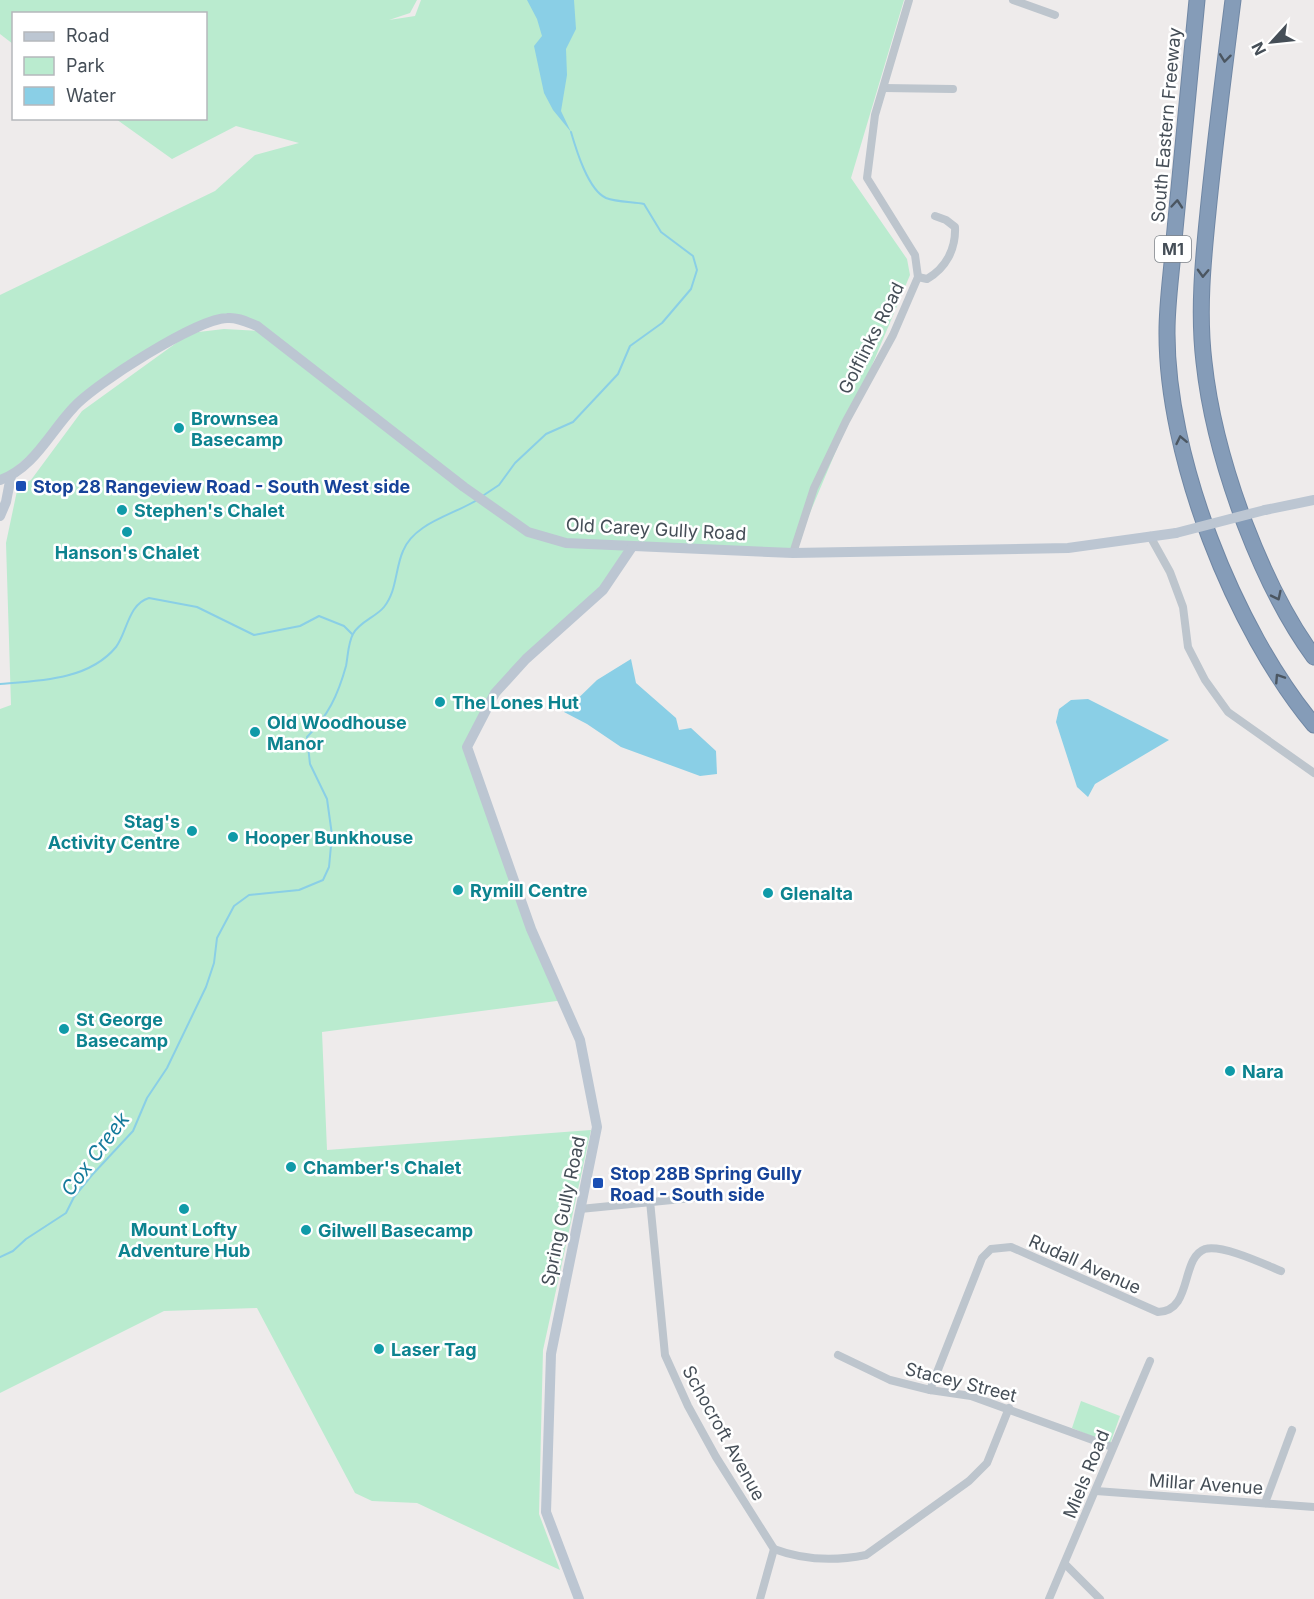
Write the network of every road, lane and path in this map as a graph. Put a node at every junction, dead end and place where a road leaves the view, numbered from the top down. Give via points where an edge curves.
1 (909, 0) edge
2 (1013, 0) edge
3 (1197, 0) edge
4 (1233, 0) edge
5 (1055, 15) dead end
6 (884, 88) junction
7 (953, 89) dead end
8 (935, 216) dead end
9 (918, 277) junction
10 (11, 476) junction
11 (0, 480) edge
12 (1314, 500) edge
13 (0, 516) edge
14 (1150, 536) junction
15 (632, 547) junction
16 (793, 553) junction
17 (1314, 657) edge
18 (1314, 724) edge
19 (1314, 773) edge
20 (713, 1196) dead end
21 (650, 1201) junction
22 (580, 1209) junction
23 (1281, 1271) dead end
24 (838, 1355) dead end
25 (1150, 1361) dead end
26 (930, 1390) junction
27 (1009, 1408) junction
28 (1292, 1430) dead end
29 (1112, 1447) junction
30 (1096, 1491) junction
31 (1265, 1503) junction
32 (1314, 1507) edge
33 (774, 1549) junction
34 (1065, 1564) junction
35 (579, 1599) edge
36 (760, 1599) edge
37 (1049, 1599) edge
38 (1100, 1599) edge

1 - 6 street, Golflinks Road
2 - 5 street
18 -> 3 highway, South Eastern Freeway / M1 via 1291,697 1245,620 1196,496 1175,413 1167,329
4 -> 17 highway, M1 via 1204,253 1203,361 1218,444 1236,501 1290,623
6 - 7 street
6 - 9 street, Golflinks Road via 875,115 867,178 915,255
8 - 9 street via 955,227 955,239 948,258 934,274 927,279
9 - 16 street, Golflinks Road via 893,335 814,488
10 - 11 main road
10 - 13 main road
10 - 15 main road, Old Carey Gully Road via 31,460 74,406 105,382 184,334 225,317 257,326 528,532 566,543
12 - 14 main road, Old Carey Gully Road, bridge
14 - 16 main road, Old Carey Gully Road via 1068,548
14 - 19 street via 1170,572 1183,607 1188,647 1205,680 1228,712
15 - 16 main road, Old Carey Gully Road
15 - 22 main road, Spring Gully Road via 603,590 526,659 495,693 467,747 531,929 580,1040 597,1127
20 - 21 street
21 - 22 street
21 - 33 street, Schocroft Avenue via 665,1355 711,1447
22 - 35 main road, Spring Gully Road via 551,1354 546,1512
23 - 26 street, Rudall Avenue via 1225,1250 1206,1249 1196,1256 1176,1305 1158,1311 1011,1248 991,1249 982,1258
24 - 26 street, Stacey Street via 890,1380
25 - 29 street, Miels Road
26 - 27 street, Stacey Street via 971,1396
27 - 29 street, Stacey Street
27 - 33 street via 987,1463 969,1481 866,1555 817,1558 792,1556
28 - 31 street
29 - 30 street, Miels Road
30 - 31 street, Millar Avenue
30 - 34 street, Miels Road
31 - 32 street, Millar Avenue
33 - 36 street
34 - 37 street, Miels Road
34 - 38 street

